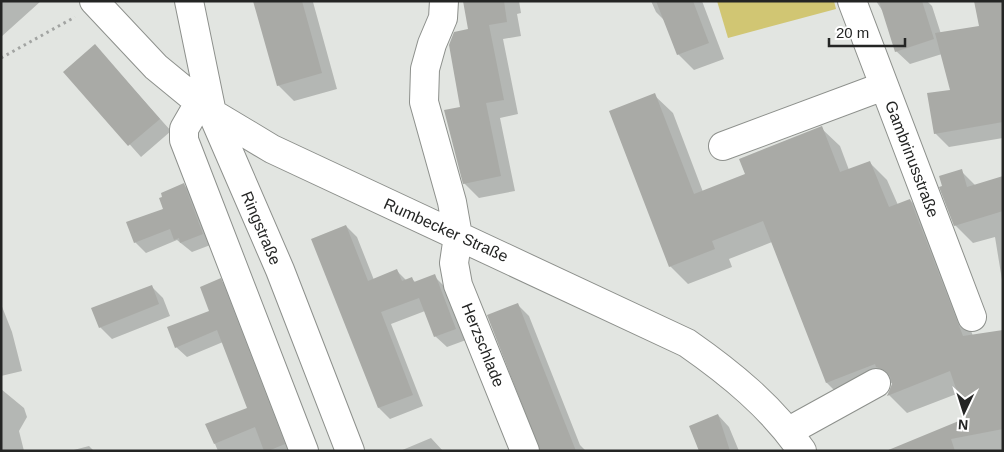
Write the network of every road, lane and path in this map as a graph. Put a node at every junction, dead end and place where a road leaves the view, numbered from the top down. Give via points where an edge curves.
1 (189, 1) edge
2 (444, 1) edge
3 (852, 1) edge
4 (97, 4) edge
5 (1, 58) edge
6 (884, 86) junction
7 (205, 108) junction
8 (723, 146) dead end
9 (458, 236) junction
10 (972, 317) dead end
11 (876, 383) dead end
12 (795, 441) edge
13 (304, 451) edge
14 (350, 451) edge
15 (526, 451) edge

1 - 7 street, Ringstraße
2 - 9 street, Herzschlade via 443,18 425,69 424,102 452,202
3 - 6 street, Gambrinusstraße
4 - 5 path
4 - 7 street, Rumbecker Straße via 156,67
6 - 8 street
6 - 10 street, Gambrinusstraße
7 - 9 street, Rumbecker Straße via 272,148
7 - 13 street via 184,129 184,140
7 - 14 street, Ringstraße via 280,270
9 - 12 street, Rumbecker Straße via 687,344 727,370
9 - 15 street, Herzschlade via 454,263 458,285
11 - 12 street

